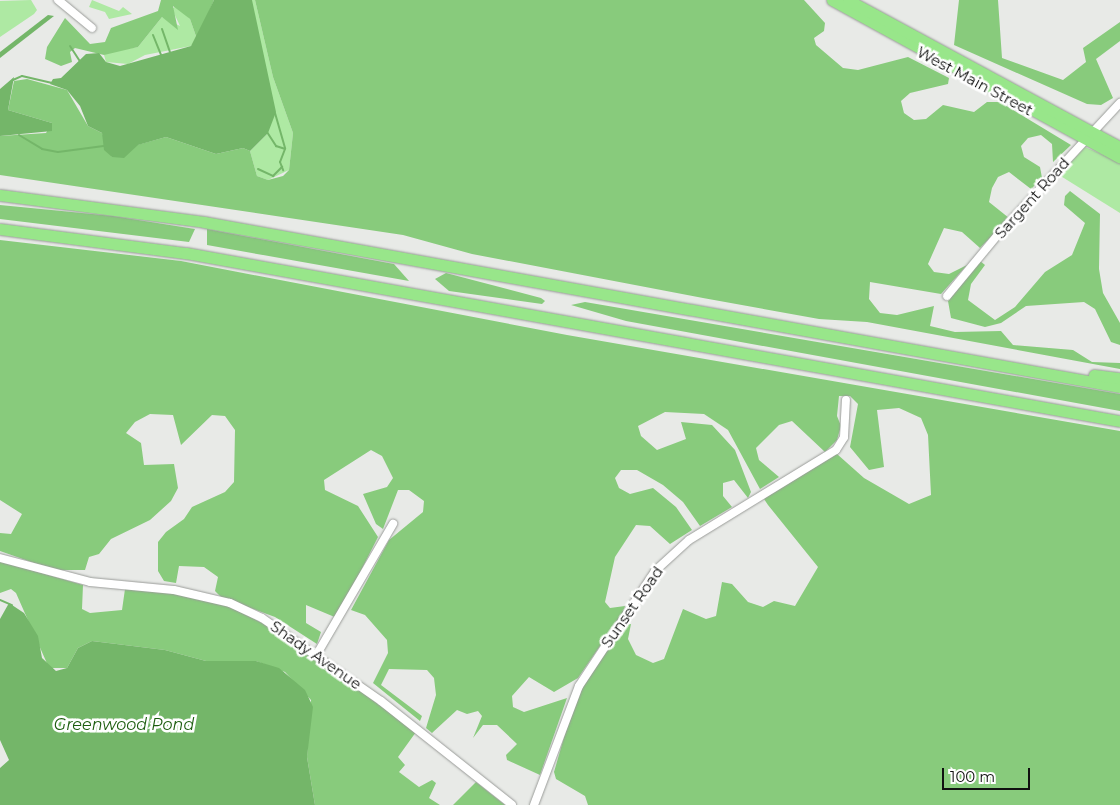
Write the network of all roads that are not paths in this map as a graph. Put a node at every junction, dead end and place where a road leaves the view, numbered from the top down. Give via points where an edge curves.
1 (58, 0) edge
2 (832, 0) edge
3 (848, 0) edge
4 (92, 28) dead end
5 (1120, 104) edge
6 (1089, 136) junction
7 (1120, 147) edge
8 (1120, 158) edge
9 (0, 195) edge
10 (0, 229) edge
11 (947, 296) dead end
12 (975, 361) junction
13 (1120, 378) edge
14 (1120, 386) edge
15 (846, 400) dead end
16 (1120, 420) edge
17 (393, 524) dead end
18 (0, 558) edge
19 (317, 654) junction
20 (512, 805) edge
21 (534, 805) edge

1 - 4 street
2 - 6 highway, West Main Street via 935,61
3 - 6 highway, West Main Street
5 - 6 street, Sargent Road
6 - 7 highway, West Main Street
6 - 8 highway, West Main Street
6 - 11 street, Sargent Road
9 - 12 highway via 204,222
10 - 16 highway via 186,252
12 - 13 highway
12 - 14 highway
15 - 21 street, Sunset Road via 844,437 836,450 690,540 655,571 578,686
17 - 19 street
18 - 19 street, Shady Avenue via 61,576 174,590 230,603 289,633
19 - 20 street, Shady Avenue

